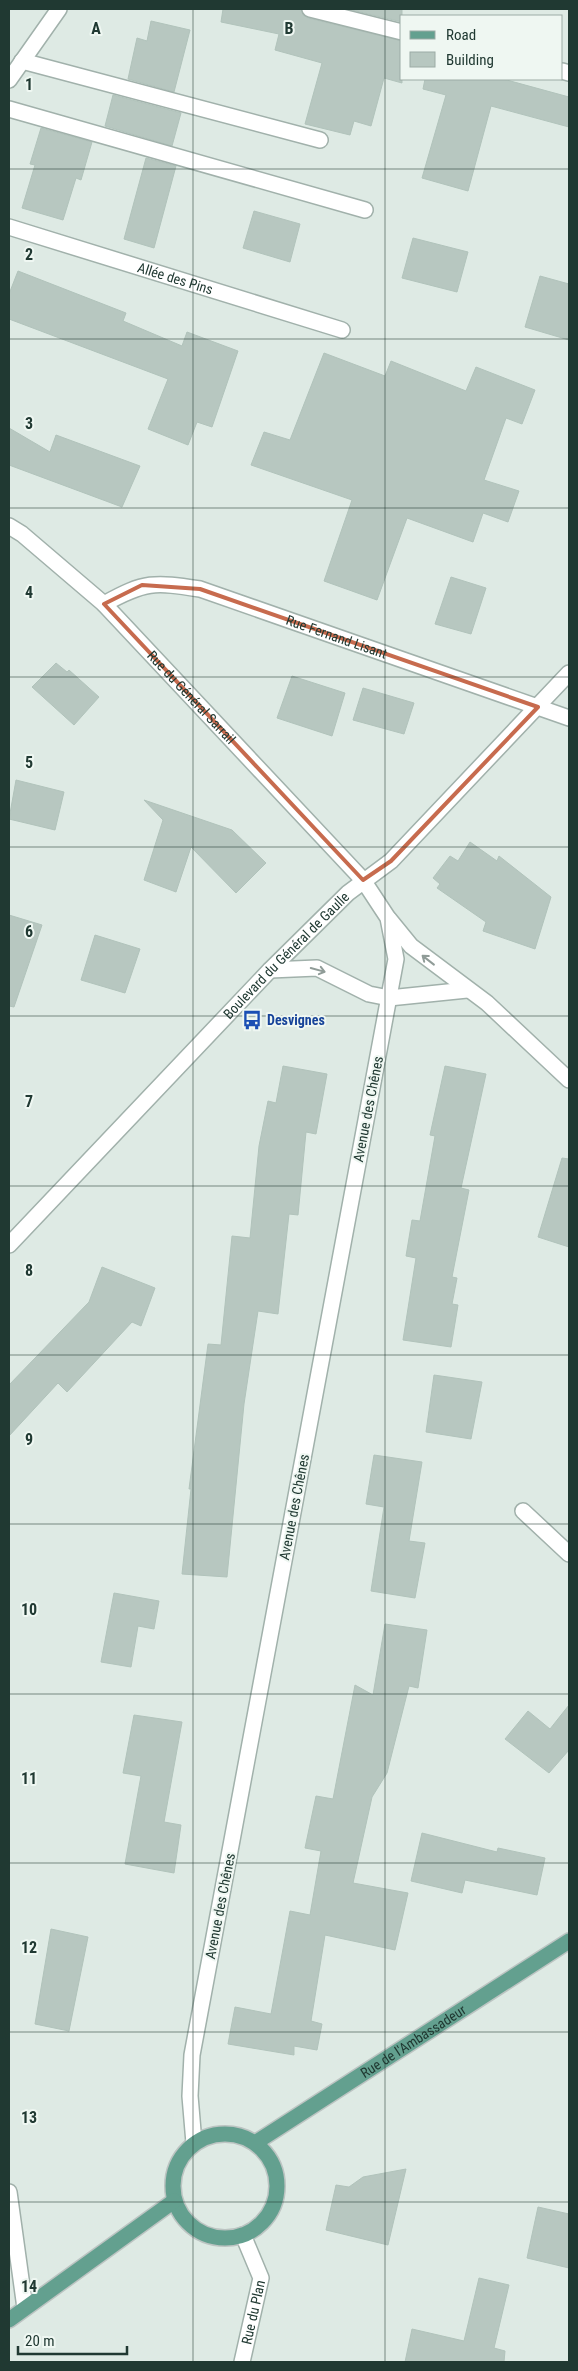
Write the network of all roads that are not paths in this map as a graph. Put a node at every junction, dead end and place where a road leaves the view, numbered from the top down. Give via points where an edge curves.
1 (59, 9) edge
2 (310, 9) edge
3 (400, 32) edge
4 (22, 61) junction
5 (9, 80) edge
6 (9, 109) edge
7 (320, 140) dead end
8 (365, 210) dead end
9 (9, 227) edge
10 (342, 330) dead end
11 (9, 526) edge
12 (104, 604) junction
13 (569, 673) edge
14 (538, 707) junction
15 (569, 718) edge
16 (363, 880) junction
17 (388, 918) junction
18 (270, 970) junction
19 (467, 990) junction
20 (389, 998) junction
21 (569, 1080) edge
22 (9, 1245) edge
23 (523, 1511) dead end
24 (569, 1554) edge
25 (569, 1941) edge
26 (255, 2142) junction
27 (194, 2143) junction
28 (9, 2192) edge
29 (174, 2201) junction
30 (243, 2236) junction
31 (25, 2308) junction
32 (9, 2320) edge
33 (242, 2362) edge

1 - 4 street
2 - 3 street
4 - 5 street
4 - 7 street
6 - 8 street
9 - 10 street, Allée des Pins
11 - 12 street, Rue du Général Sarrail
12 - 14 street, Rue Fernand Lisant via 142,585 167,584 200,589
12 - 16 street, Rue du Général Sarrail
13 - 14 street, Boulevard du Général de Gaulle
14 - 15 street, Rue Fernand Lisant
14 - 16 street, Boulevard du Général de Gaulle via 391,861
16 - 17 street, Avenue des Chênes
16 - 18 street, Boulevard du Général de Gaulle
19 -> 17 street via 411,946
17 - 20 street, Avenue des Chênes via 396,959
18 -> 20 street via 316,968 369,994
18 - 22 street, Boulevard du Général de Gaulle
19 - 20 street
19 - 21 street via 487,1003
20 - 27 street, Avenue des Chênes via 192,2055 190,2096
23 - 24 street
25 - 26 main road, Rue de l'Ambassadeur
26 - 27 main road via 241,2135 225,2133
26 - 30 main road via 275,2168 276,2200 258,2226
27 - 29 main road via 175,2169
28 - 31 street
29 - 30 main road via 181,2216 193,2228 209,2236 226,2239
29 - 31 main road
30 - 33 street, Rue du Plan via 261,2278
31 - 32 main road

